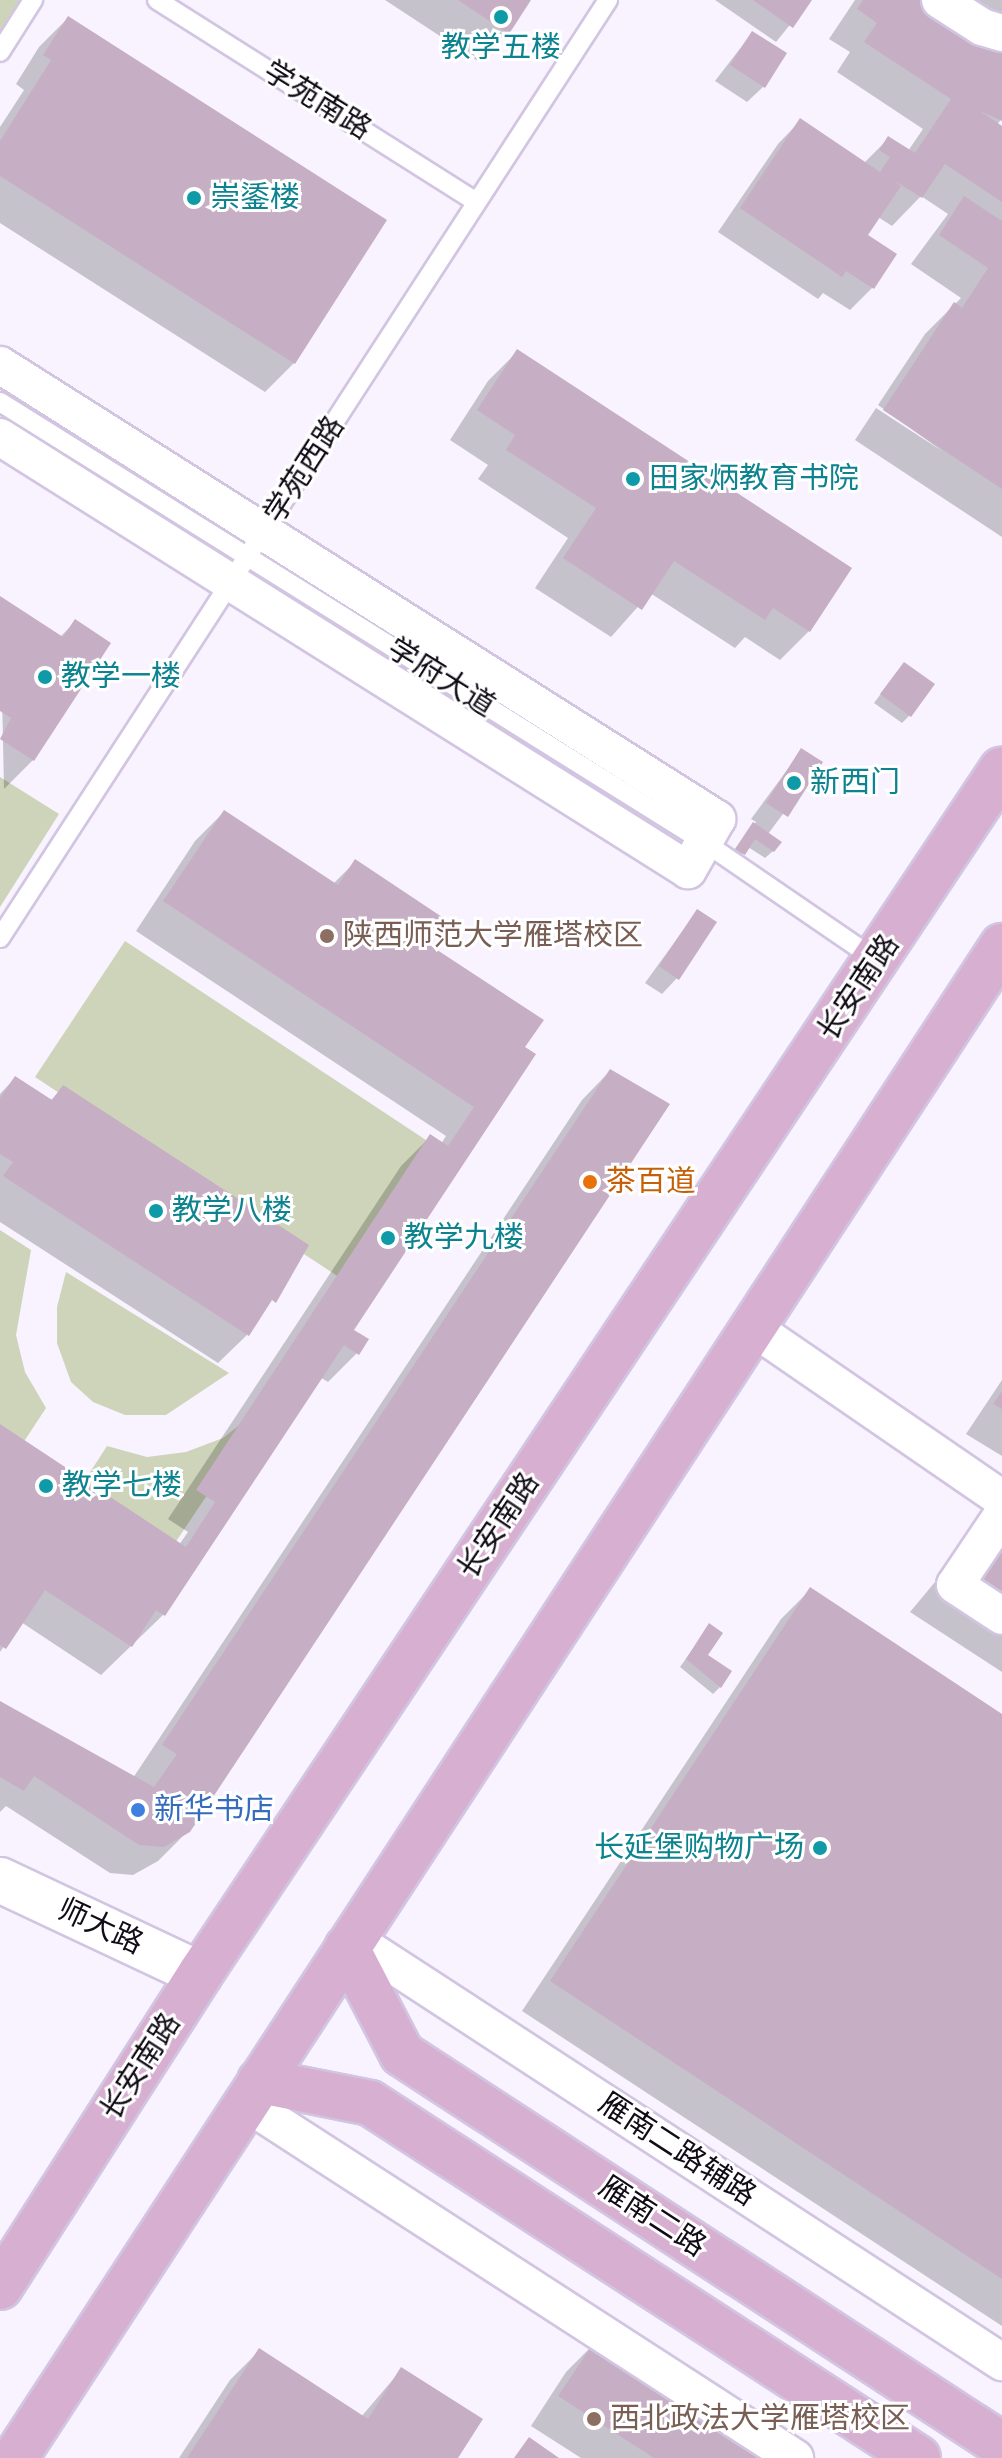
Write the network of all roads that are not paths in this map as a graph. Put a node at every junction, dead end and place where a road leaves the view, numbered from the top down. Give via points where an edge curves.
1 (33, 0) edge
2 (157, 0) edge
3 (608, 0) edge
4 (940, 0) edge
5 (1002, 33) edge
6 (0, 52) edge
7 (477, 202) junction
8 (0, 365) edge
9 (0, 402) edge
10 (0, 437) edge
11 (247, 557) junction
12 (1002, 769) edge
13 (704, 842) junction
14 (0, 938) edge
15 (1002, 946) edge
16 (877, 961) junction
17 (752, 1327) junction
18 (1002, 1499) edge
19 (1002, 1515) edge
20 (1002, 1616) edge
21 (0, 1880) edge
22 (350, 1943) junction
23 (200, 1974) junction
24 (253, 2092) junction
25 (0, 2287) edge
26 (1002, 2362) edge
27 (1002, 2445) edge
28 (15, 2458) edge
29 (795, 2458) edge
30 (918, 2458) edge

1 - 6 lane
2 - 7 lane, 学苑南路
3 - 7 lane, 学苑西路
4 - 5 street via 982,27
7 - 11 lane, 学苑西路
8 - 11 street
9 - 11 lane
10 - 11 street
11 - 13 street via 717,819
11 - 13 street via 688,870
11 - 14 lane, 学苑西路
12 - 16 main road, 长安南路
13 - 16 lane
15 - 17 main road
16 - 23 main road, 长安南路
17 - 18 street
17 - 22 main road
19 - 20 street via 955,1585
21 - 23 street, 师大路
22 - 24 main road
22 - 26 street, 雁南二路辅路
22 - 27 main road, 雁南二路 via 402,2054
23 - 25 main road, 长安南路
24 - 28 main road
24 - 29 street
24 - 30 main road, 雁南二路 via 370,2103

